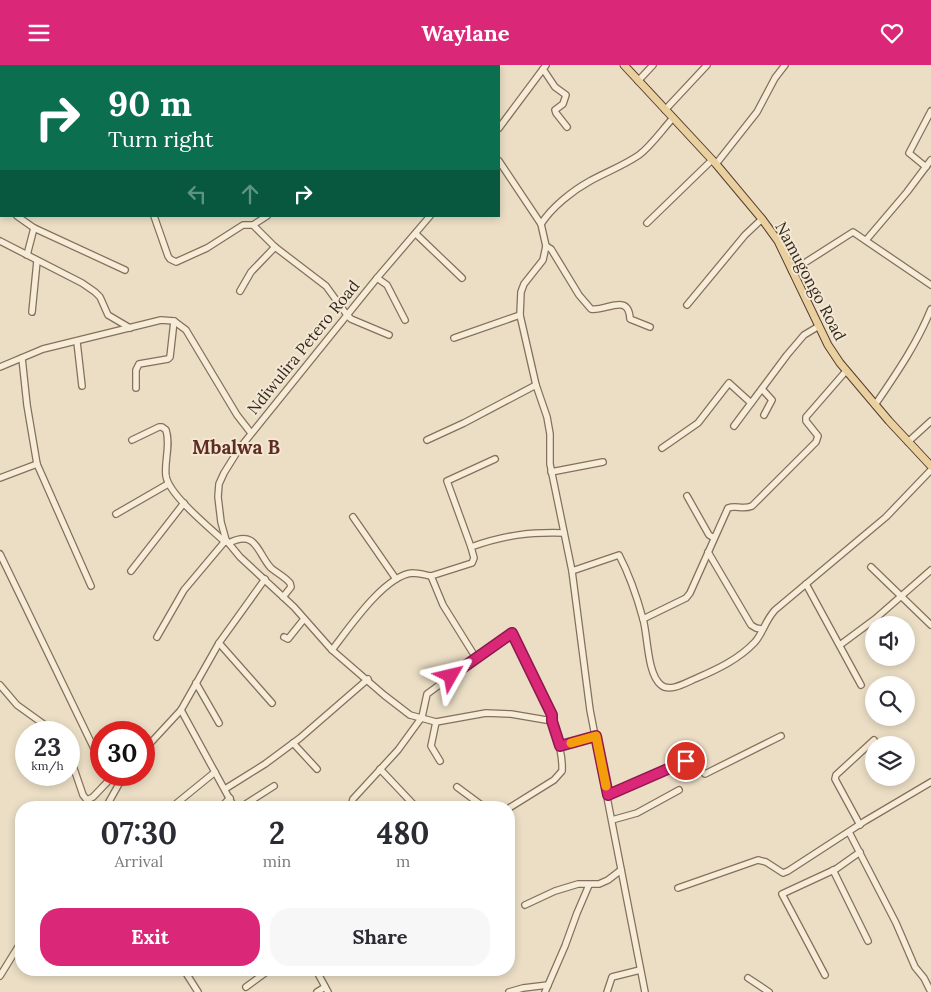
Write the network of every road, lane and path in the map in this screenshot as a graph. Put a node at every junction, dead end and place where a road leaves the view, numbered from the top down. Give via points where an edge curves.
1 (624, 65) edge
2 (653, 65) edge
3 (707, 65) edge
4 (785, 65) edge
5 (545, 67) edge
6 (638, 81) junction
7 (665, 110) junction
8 (931, 111) edge
9 (673, 118) junction
10 (500, 127) edge
11 (567, 127) dead end
12 (931, 159) edge
13 (714, 162) junction
14 (500, 163) edge
15 (926, 167) junction
16 (18, 217) edge
17 (154, 217) edge
18 (265, 217) edge
19 (429, 217) edge
20 (762, 219) junction
21 (647, 223) dead end
22 (540, 224) junction
23 (253, 225) junction
24 (34, 228) junction
25 (416, 234) junction
26 (867, 239) junction
27 (0, 241) edge
28 (546, 246) junction
29 (276, 247) junction
30 (27, 255) junction
31 (37, 261) junction
32 (125, 271) dead end
33 (792, 271) junction
34 (377, 278) junction
35 (462, 278) dead end
36 (931, 285) edge
37 (240, 291) dead end
38 (687, 305) dead end
39 (931, 309) edge
40 (32, 312) dead end
41 (347, 315) junction
42 (520, 315) junction
43 (174, 321) junction
44 (405, 321) dead end
45 (819, 326) junction
46 (650, 327) dead end
47 (130, 328) junction
48 (389, 335) dead end
49 (454, 338) dead end
50 (77, 341) junction
51 (22, 358) junction
52 (0, 367) edge
53 (846, 371) junction
54 (536, 385) junction
55 (82, 386) dead end
56 (136, 388) dead end
57 (762, 389) junction
58 (751, 403) junction
59 (875, 405) junction
60 (764, 415) dead end
61 (931, 421) edge
62 (734, 425) dead end
63 (251, 433) junction
64 (132, 440) dead end
65 (427, 440) dead end
66 (908, 442) junction
67 (662, 448) dead end
68 (495, 459) dead end
69 (604, 462) dead end
70 (37, 464) junction
71 (931, 468) edge
72 (552, 472) junction
73 (0, 478) edge
74 (168, 484) junction
75 (687, 496) dead end
76 (184, 503) junction
77 (116, 514) dead end
78 (353, 517) dead end
79 (564, 533) junction
80 (714, 538) junction
81 (227, 542) junction
82 (471, 547) junction
83 (708, 552) junction
84 (0, 555) edge
85 (871, 567) dead end
86 (931, 570) edge
87 (131, 571) dead end
88 (572, 571) junction
89 (431, 576) junction
90 (265, 579) junction
91 (396, 579) junction
92 (806, 584) junction
93 (91, 586) dead end
94 (283, 597) junction
95 (902, 597) junction
96 (304, 619) junction
97 (643, 619) junction
98 (931, 625) edge
99 (762, 629) junction
100 (157, 637) dead end
101 (284, 637) dead end
102 (219, 643) junction
103 (840, 645) junction
104 (332, 650) junction
105 (476, 658) junction
106 (368, 679) junction
107 (196, 683) junction
108 (0, 685) edge
109 (861, 685) dead end
110 (272, 703) dead end
111 (182, 710) junction
112 (422, 717) junction
113 (39, 721) edge
114 (552, 721) junction
115 (436, 722) junction
116 (219, 723) dead end
117 (596, 736) junction
118 (781, 736) dead end
119 (155, 738) edge
120 (90, 740) edge
121 (293, 743) junction
122 (560, 746) junction
123 (865, 748) edge
124 (440, 761) dead end
125 (317, 769) dead end
126 (380, 769) junction
127 (215, 772) junction
128 (931, 782) edge
129 (80, 786) edge
130 (104, 786) edge
131 (116, 786) edge
132 (274, 786) dead end
133 (457, 787) dead end
134 (225, 789) junction
135 (679, 790) dead end
136 (608, 795) junction
137 (230, 799) joint
138 (109, 801) edge
139 (179, 801) edge
140 (228, 801) edge
141 (250, 801) edge
142 (352, 801) edge
143 (410, 801) edge
144 (476, 801) edge
145 (515, 803) edge
146 (612, 819) junction
147 (860, 825) junction
148 (849, 832) junction
149 (860, 852) junction
150 (621, 870) junction
151 (833, 870) junction
152 (590, 885) junction
153 (678, 888) dead end
154 (525, 905) dead end
155 (868, 941) dead end
156 (15, 952) edge
157 (640, 970) junction
158 (825, 975) dead end
159 (931, 975) edge
160 (0, 976) edge
161 (188, 976) edge
162 (261, 976) edge
163 (319, 976) edge
164 (748, 978) dead end
165 (924, 979) junction
166 (548, 985) junction
167 (246, 987) dead end
168 (327, 989) edge
169 (198, 992) edge
170 (317, 992) edge
171 (509, 992) edge
172 (545, 992) edge
173 (607, 992) edge
174 (645, 992) edge
175 (769, 992) edge
176 (931, 992) edge

1 - 6 main road, Namugongo Road
2 - 6 street
3 - 7 street
4 - 13 street via 757,113
5 - 10 street
5 - 11 street via 555,87 566,95 556,113
6 - 7 main road, Namugongo Road
7 - 9 main road, Namugongo Road
8 - 15 street via 910,153
9 - 13 main road, Namugongo Road
9 - 22 street via 640,154 576,190
12 - 15 street
13 - 20 main road, Namugongo Road
13 - 21 street
14 - 22 street
15 - 26 street
16 - 24 street
17 - 23 street via 168,256 176,262 207,248 243,225
18 - 23 street
19 - 25 street, Ndiwulira Petero Road
20 - 33 main road, Namugongo Road via 778,241
20 - 38 street
22 - 28 street
23 - 29 street
24 - 30 street
24 - 32 street
25 - 34 street, Ndiwulira Petero Road
25 - 35 street
26 - 33 street via 854,231
26 - 36 street
27 - 30 street
28 - 42 street via 543,260 524,284
28 - 46 street via 552,249 591,309 621,304 629,311 630,319
29 - 37 street via 251,272
29 - 41 street via 326,286
30 - 31 street
31 - 40 street
31 - 47 street via 95,292 108,315
33 - 45 main road, Namugongo Road
34 - 41 street, Ndiwulira Petero Road
34 - 44 street via 387,285
39 - 59 street via 915,344
41 - 48 street
41 - 63 street, Ndiwulira Petero Road
42 - 49 street
42 - 54 street
43 - 47 street via 161,320
43 - 56 street via 170,357 139,364
43 - 63 street via 186,330
45 - 53 main road, Namugongo Road
45 - 57 street via 804,335
47 - 50 street
50 - 51 street
50 - 55 street
51 - 52 street
51 - 70 street
53 - 59 main road, Namugongo Road
53 - 80 street via 806,417 818,436 816,442 752,506 747,509 728,508
54 - 65 street
54 - 72 street via 548,426
57 - 58 street
57 - 60 street via 772,400
58 - 62 street
58 - 67 street via 729,383 698,423
59 - 66 main road, Namugongo Road
61 - 66 street
63 - 81 street, Ndiwulira Petero Road via 220,484 219,506
64 - 74 street via 159,427 166,430
66 - 71 main road, Namugongo Road
68 - 82 street via 447,481
69 - 72 street
70 - 73 street
70 - 93 street
71 - 92 street via 886,517
72 - 79 street
74 - 76 street
74 - 77 street
75 - 80 street via 709,535
76 - 81 street
76 - 87 street
78 - 91 street
79 - 82 street via 533,532
79 - 88 street
80 - 83 street
81 - 90 street, Ndiwulira Petero Road
81 - 94 street via 252,540 271,567 290,583 292,587
81 - 100 street via 184,590
82 - 89 street via 472,563
83 - 97 street via 686,598
83 - 99 street via 751,625
84 - 120 street
85 - 95 street
86 - 95 street
88 - 97 street via 619,555 630,574
88 - 117 street
89 - 91 street via 411,573
89 - 105 street via 443,605
90 - 94 street, Ndiwulira Petero Road
90 - 102 street
91 - 104 street via 362,612
92 - 99 street via 775,610
92 - 103 street
94 - 96 street, Ndiwulira Petero Road
95 - 98 street
95 - 103 street
96 - 101 street via 288,639
96 - 104 street, Ndiwulira Petero Road
97 - 99 street via 655,676 666,688 685,683 736,659 755,642
102 - 107 street
102 - 110 street
103 - 109 street
104 - 106 street, Ndiwulira Petero Road
105 - 112 street via 427,694
105 - 114 street via 512,633
106 - 112 street, Ndiwulira Petero Road via 404,711
106 - 121 street
107 - 111 street
107 - 116 street
108 - 113 street via 17,705
111 - 119 street
111 - 127 street
112 - 115 street, Ndiwulira Petero Road
112 - 126 street
114 - 115 street via 486,713
114 - 122 street
115 - 124 street via 430,742
117 - 122 street
117 - 136 street
118 - 136 street via 705,773 686,761
121 - 125 street
121 - 134 street
122 - 145 street via 563,762 558,777
123 - 147 street via 834,779
126 - 142 street
126 - 143 street
127 - 134 street
127 - 139 street
128 - 147 street
129 - 130 street via 88,800
131 - 138 street
132 - 141 street
133 - 144 street
134 - 137 street
135 - 146 street via 637,813
136 - 146 street
137 - 140 street
146 - 150 street
147 - 148 street
148 - 149 street
148 - 153 street via 783,873 758,860
149 - 151 street
149 - 165 street via 915,967
150 - 152 street via 608,880
150 - 157 street
151 - 155 street
151 - 158 street via 782,894
152 - 154 street via 578,884
152 - 166 street
156 - 160 street
157 - 173 street via 612,977
157 - 174 street
159 - 165 street
161 - 169 street
162 - 167 street
163 - 168 street
164 - 175 street
165 - 176 street
166 - 171 street
166 - 172 street
168 - 170 street

